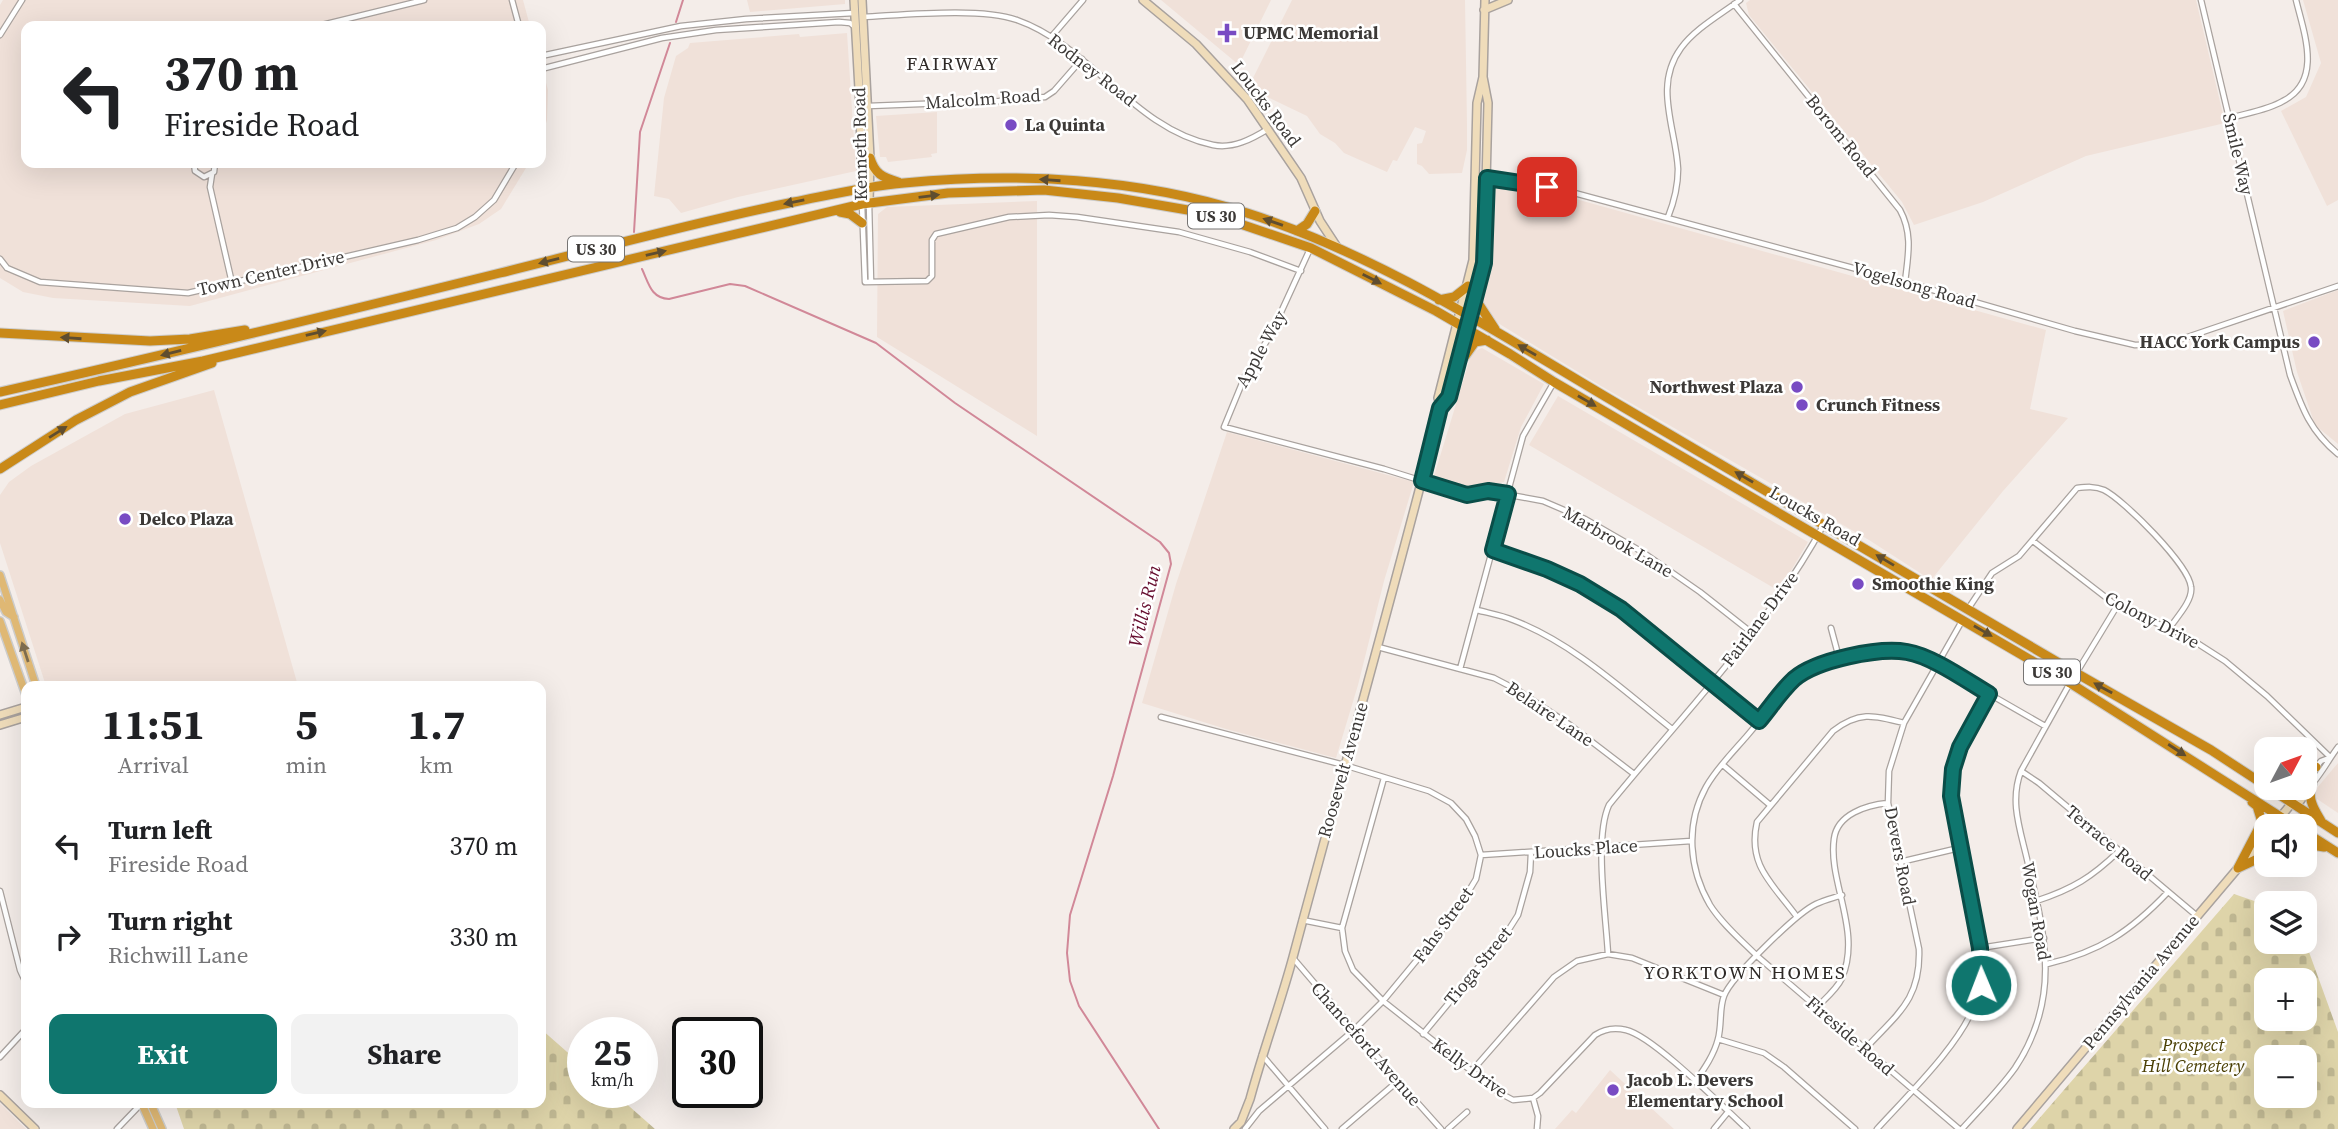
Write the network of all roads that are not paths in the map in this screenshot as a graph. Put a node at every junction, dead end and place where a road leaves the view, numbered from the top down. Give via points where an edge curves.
1 (22, 0) edge
2 (424, 0) edge
3 (512, 0) edge
4 (854, 0) edge
5 (862, 0) edge
6 (1083, 0) edge
7 (1143, 0) edge
8 (1485, 0) edge
9 (1508, 0) edge
10 (1740, 0) edge
11 (2201, 0) edge
12 (2296, 0) edge
13 (1734, 4) junction
14 (1484, 10) junction
15 (859, 15) junction
16 (338, 21) edge
17 (518, 21) edge
18 (860, 28) junction
19 (0, 35) edge
20 (1052, 36) junction
21 (546, 55) edge
22 (1082, 60) junction
23 (546, 68) edge
24 (1483, 77) junction
25 (868, 106) junction
26 (1477, 113) junction
27 (2230, 118) junction
28 (1269, 128) junction
29 (870, 158) junction
30 (194, 168) edge
31 (214, 168) edge
32 (513, 168) edge
33 (212, 174) junction
34 (199, 176) junction
35 (1487, 178) junction
36 (899, 183) junction
37 (210, 187) junction
38 (865, 188) junction
39 (865, 203) junction
40 (835, 211) junction
41 (1315, 211) junction
42 (1668, 217) junction
43 (862, 223) junction
44 (1297, 230) junction
45 (1336, 247) junction
46 (1311, 248) junction
47 (0, 259) edge
48 (1301, 271) junction
49 (871, 282) junction
50 (1905, 282) junction
51 (232, 283) junction
52 (2338, 286) edge
53 (1472, 287) junction
54 (1439, 300) junction
55 (2275, 308) junction
56 (332, 314) junction
57 (1466, 315) junction
58 (1463, 326) junction
59 (0, 333) edge
60 (1498, 333) junction
61 (1487, 340) junction
62 (250, 349) junction
63 (1458, 366) junction
64 (1554, 382) junction
65 (0, 392) edge
66 (0, 405) edge
67 (1441, 407) junction
68 (1224, 428) joint
69 (2338, 454) edge
70 (0, 469) edge
71 (1422, 481) junction
72 (1508, 494) junction
73 (1824, 524) junction
74 (1818, 536) junction
75 (2033, 541) junction
76 (1493, 550) junction
77 (0, 575) edge
78 (0, 600) edge
79 (2117, 606) junction
80 (1968, 609) junction
81 (1476, 610) junction
82 (14, 617) junction
83 (1963, 620) junction
84 (0, 621) edge
85 (1831, 628) dead end
86 (2168, 630) junction
87 (1752, 633) junction
88 (1378, 647) junction
89 (1839, 658) junction
90 (1937, 664) junction
91 (1460, 669) junction
92 (2077, 673) junction
93 (21, 681) edge
94 (34, 681) edge
95 (1712, 681) junction
96 (2070, 683) junction
97 (1989, 694) junction
98 (21, 709) edge
99 (0, 715) edge
100 (1161, 717) dead end
101 (21, 719) edge
102 (1759, 721) junction
103 (1904, 723) junction
104 (0, 725) edge
105 (2045, 726) junction
106 (1672, 729) junction
107 (2338, 747) edge
108 (2330, 757) junction
109 (1344, 765) junction
110 (1723, 765) junction
111 (2317, 766) edge
112 (2021, 771) junction
113 (1634, 774) junction
114 (2317, 774) edge
115 (1384, 778) junction
116 (2254, 778) edge
117 (2232, 785) junction
118 (2288, 800) edge
119 (2300, 800) edge
120 (2311, 800) edge
121 (1888, 803) junction
122 (2292, 803) junction
123 (1770, 805) junction
124 (2276, 814) edge
125 (2283, 814) edge
126 (2322, 823) junction
127 (2338, 833) edge
128 (2317, 839) edge
129 (1691, 841) junction
130 (1601, 846) junction
131 (1959, 848) junction
132 (2254, 849) edge
133 (2334, 850) edge
134 (2119, 851) junction
135 (1531, 853) junction
136 (1480, 855) junction
137 (2254, 861) edge
138 (1900, 862) junction
139 (2238, 868) junction
140 (0, 891) edge
141 (2168, 892) junction
142 (1842, 895) junction
143 (2036, 901) junction
144 (2197, 916) junction
145 (1797, 917) junction
146 (1301, 920) junction
147 (1342, 928) junction
148 (2044, 938) junction
149 (1980, 948) junction
150 (1608, 954) junction
151 (1757, 956) junction
152 (1293, 957) junction
153 (2047, 964) junction
154 (21, 972) edge
155 (1724, 995) junction
156 (1383, 1002) junction
157 (1818, 1007) junction
158 (1354, 1030) junction
159 (21, 1034) edge
160 (1423, 1034) junction
161 (1718, 1039) junction
162 (1865, 1049) junction
163 (1262, 1055) junction
164 (0, 1056) edge
165 (1471, 1072) junction
166 (1398, 1082) junction
167 (1695, 1082) junction
168 (1289, 1086) junction
169 (1912, 1089) junction
170 (0, 1095) edge
171 (1532, 1098) junction
172 (139, 1108) edge
173 (146, 1108) edge
174 (147, 1108) edge
175 (1467, 1112) dead end
176 (1728, 1112) junction
177 (35, 1129) edge
178 (117, 1129) edge
179 (153, 1129) edge
180 (162, 1129) edge
181 (1234, 1129) edge
182 (1245, 1129) edge
183 (1325, 1129) edge
184 (1342, 1129) edge
185 (1441, 1129) edge
186 (1448, 1129) edge
187 (1537, 1129) edge
188 (1714, 1129) edge
189 (1747, 1129) edge
190 (1856, 1129) edge
191 (1877, 1129) edge
192 (1961, 1129) edge
193 (2017, 1129) edge

1 - 19 street
2 - 16 street
3 - 17 street
4 - 15 main road
5 - 15 main road
6 - 20 street
7 - 28 main road, Loucks Road via 1210,58
8 - 14 main road, Roosevelt Avenue
9 - 14 main road
10 - 13 street
11 - 27 street, Smile Way
12 - 27 street via 2309,53 2297,91 2283,102
13 - 42 street via 1681,48 1671,67 1667,114 1678,168
13 - 50 street, Borom Road via 1900,210 1908,229
14 - 24 main road, Roosevelt Avenue
15 - 18 main road
15 - 20 street, Rodney Road via 993,14
15 - 21 street, Rodney Road via 681,26
18 - 23 street via 839,22 716,30 656,39
18 - 25 main road, Kenneth Road
18 - 38 main road, Kenneth Road
20 - 22 street, Rodney Road
22 - 25 street, Malcolm Road via 1045,97
22 - 28 street, Rodney Road via 1146,113 1214,145 1246,142
24 - 26 main road, Roosevelt Avenue
24 - 35 main road, Roosevelt Avenue via 1488,103
25 - 29 main road, Kenneth Road
26 - 35 main road via 1481,174
26 - 53 main road, Roosevelt Avenue
27 - 55 street, Smile Way
28 - 41 main road, Loucks Road via 1305,185
29 - 36 highway via 878,175
29 - 38 main road, Kenneth Road
30 - 34 street
31 - 33 street
32 - 51 street, Town Center Drive via 494,200 457,228
33 - 34 street
33 - 37 street
34 - 37 street
35 - 42 street, Vogelsong Road via 1567,191
35 - 53 main road, Roosevelt Avenue via 1484,263
36 - 38 highway, US 30 / US 30
44 -> 36 highway, US 30 / US 30 via 1243,211 1104,184 979,177
37 - 51 street
38 - 39 main road, Kenneth Road
38 -> 56 highway, US 30 / US 30 via 757,209
39 - 40 highway, US 30 / US 30
39 - 43 street, Kenneth Road
39 -> 46 highway, US 30 / US 30 via 948,193 1044,190 1211,214
39 - 49 street, Kenneth Road
40 - 43 highway
62 -> 40 highway, US 30 / US 30
41 - 44 highway
41 - 45 main road, Loucks Road
42 - 50 street, Vogelsong Road
43 - 49 street, Kenneth Road via 865,282
44 - 45 highway, US 30 / US 30
45 - 54 highway, Loucks Road / US 30
46 - 48 street, Apple Way
46 -> 58 highway, Loucks Road / US 30
47 - 51 street, Town Center Drive via 7,268 40,282 188,293
48 - 49 street via 1204,238 1136,225 1049,215 1009,216 941,232 932,240 930,279
48 - 68 street, Apple Way via 1245,376
50 - 55 street, Vogelsong Road via 2135,345 2167,344
52 - 55 street, Vogelsong Road
53 - 54 highway
53 - 57 main road, Roosevelt Avenue
53 - 60 highway
54 - 57 highway, Loucks Road / US 30
55 - 69 street, Smile Way via 2290,374 2309,424
56 -> 59 highway via 190,340
56 -> 65 highway, US 30 / US 30
57 - 58 main road, Roosevelt Avenue
57 - 60 highway, Loucks Road / US 30
58 - 61 highway, Loucks Road / US 30
58 - 63 main road, Roosevelt Avenue
58 - 67 main road, Roosevelt Avenue via 1438,398
73 -> 60 highway, Loucks Road / US 30
61 - 63 highway via 1475,342
61 - 64 highway, Loucks Road / US 30
62 - 66 highway, US 30 / US 30
70 -> 62 highway via 130,391
63 - 67 main road, Roosevelt Avenue via 1449,397
64 - 72 street via 1523,436
64 -> 74 highway, Loucks Road / US 30
67 - 71 main road, Roosevelt Avenue
68 - 71 street, Marbrook Lane
71 - 72 street, Marbrook Lane via 1467,495
71 - 88 main road, Roosevelt Avenue
72 - 76 street
72 - 87 street, Marbrook Lane via 1543,501 1644,552
73 - 74 street, Fairlane Drive
80 -> 73 highway, Loucks Road / US 30
74 - 83 highway, Loucks Road / US 30
74 - 87 street, Fairlane Drive
75 - 79 street, Colony Drive
75 - 80 street via 1992,573
75 - 86 street via 2077,488 2101,489 2113,496 2148,527 2190,582 2191,592
76 - 81 street
76 - 95 street via 1580,584
77 - 82 main road
78 - 82 main road
79 - 86 street, Colony Drive
79 - 92 street
80 - 92 highway, Loucks Road / US 30
81 - 91 street
81 - 106 street via 1547,637
94 -> 82 main road
83 - 90 street, Devers Road
83 -> 96 highway, Loucks Road / US 30
84 - 93 main road
85 - 89 street
86 - 108 street, Colony Drive via 2203,645 2245,676
87 - 95 street, Fairlane Drive
88 - 91 street, Belaire Lane
88 - 109 main road, Roosevelt Avenue
89 - 90 street, Fireside Road via 1907,652
89 - 102 street, Fireside Road via 1794,679
90 - 97 street, Fireside Road
90 - 103 street, Devers Road
91 - 113 street, Belaire Lane via 1519,691
116 -> 92 highway, Loucks Road / US 30
95 - 102 street
95 - 106 street, Fairlane Drive
96 - 105 street, Wogan Road
96 -> 117 highway, Loucks Road / US 30
97 - 105 street, Fireside Road
97 - 131 street via 1953,769 1951,796
98 - 99 main road
100 - 109 street
101 - 104 main road
102 - 110 street, Fireside Road
103 - 121 street, Devers Road via 1889,771
103 - 123 street via 1857,716 1844,723
105 - 112 street, Wogan Road
106 - 113 street, Fairlane Drive
107 - 108 street
108 - 111 street
108 - 114 street
109 - 115 street
109 - 146 main road, Roosevelt Avenue
110 - 123 street
110 - 129 street, Fireside Road via 1705,788
112 - 134 street, Terrace Road
112 - 143 street, Wogan Road via 2015,802
113 - 130 street, Fairlane Drive via 1603,817
115 - 136 street via 1429,791 1451,803 1466,818
115 - 147 street, Kelly Drive
117 - 124 highway, Loucks Road / US 30
117 - 139 highway via 2257,806 2262,818
118 - 122 highway, Loucks Road / US 30
119 - 122 main road
120 - 126 highway
121 - 138 street, Devers Road
121 - 142 street via 1856,811 1841,823 1833,838
122 - 125 main road
122 - 126 highway, Loucks Road / US 30
123 - 145 street via 1757,822 1754,850 1759,866
126 - 127 highway, Loucks Road / US 30
128 - 133 highway
129 - 130 street, Loucks Place
129 - 151 street, Fireside Road via 1692,861 1711,907
130 - 135 street, Loucks Place
130 - 150 street, Fairlane Drive
131 - 138 street
131 - 149 street
132 - 139 main road, Pennsylvania Avenue
134 - 141 street, Terrace Road
134 - 143 street via 2081,884
135 - 136 street, Loucks Place
135 - 160 street, Tioga Street via 1518,915
136 - 156 street, Fahs Street via 1476,879 1455,914
137 - 139 highway
138 - 162 street, Devers Road via 1920,971 1911,998
139 - 144 main road, Pennsylvania Avenue
140 - 154 street
141 - 144 street, Terrace Road
141 - 153 street via 2144,918 2108,943
142 - 145 street via 1815,904
142 - 157 street via 1846,964 1841,981
143 - 148 street, Wogan Road
144 - 193 main road, Pennsylvania Avenue
145 - 151 street
146 - 147 street
146 - 152 main road, Roosevelt Avenue
147 - 156 street, Kelly Drive via 1353,970
148 - 149 street
148 - 153 street, Wogan Road
149 - 169 street via 1981,985 1965,1026
150 - 155 street via 1632,958
150 - 165 street via 1577,961 1554,977
151 - 155 street
151 - 157 street, Fireside Road
152 - 158 street, Chanceford Avenue
152 - 163 main road, Roosevelt Avenue
153 - 192 street, Wogan Road via 2035,1031 2015,1068
155 - 161 street
156 - 158 street, Fahs Street
156 - 160 street, Kelly Drive
157 - 162 street, Fireside Road
158 - 166 street, Chanceford Avenue
158 - 168 street, Fahs Street
159 - 164 street
160 - 165 street, Kelly Drive
161 - 167 street
161 - 190 street via 1764,1053
162 - 169 street, Fireside Road
163 - 168 street
163 - 181 main road, Roosevelt Avenue via 1250,1099
165 - 171 street, Kelly Drive via 1513,1100
166 - 184 street
166 - 185 street, Chanceford Avenue
167 - 171 street, Kelly Drive via 1638,1034 1607,1029 1595,1035
167 - 176 street, Kelly Drive
168 - 182 street, Fahs Street
168 - 183 street
169 - 191 street
169 - 192 street, Fireside Road
170 - 177 main road
171 - 187 street
172 - 178 street
173 - 179 main road
174 - 180 main road
175 - 186 street
176 - 188 street
176 - 189 street, Kelly Drive

